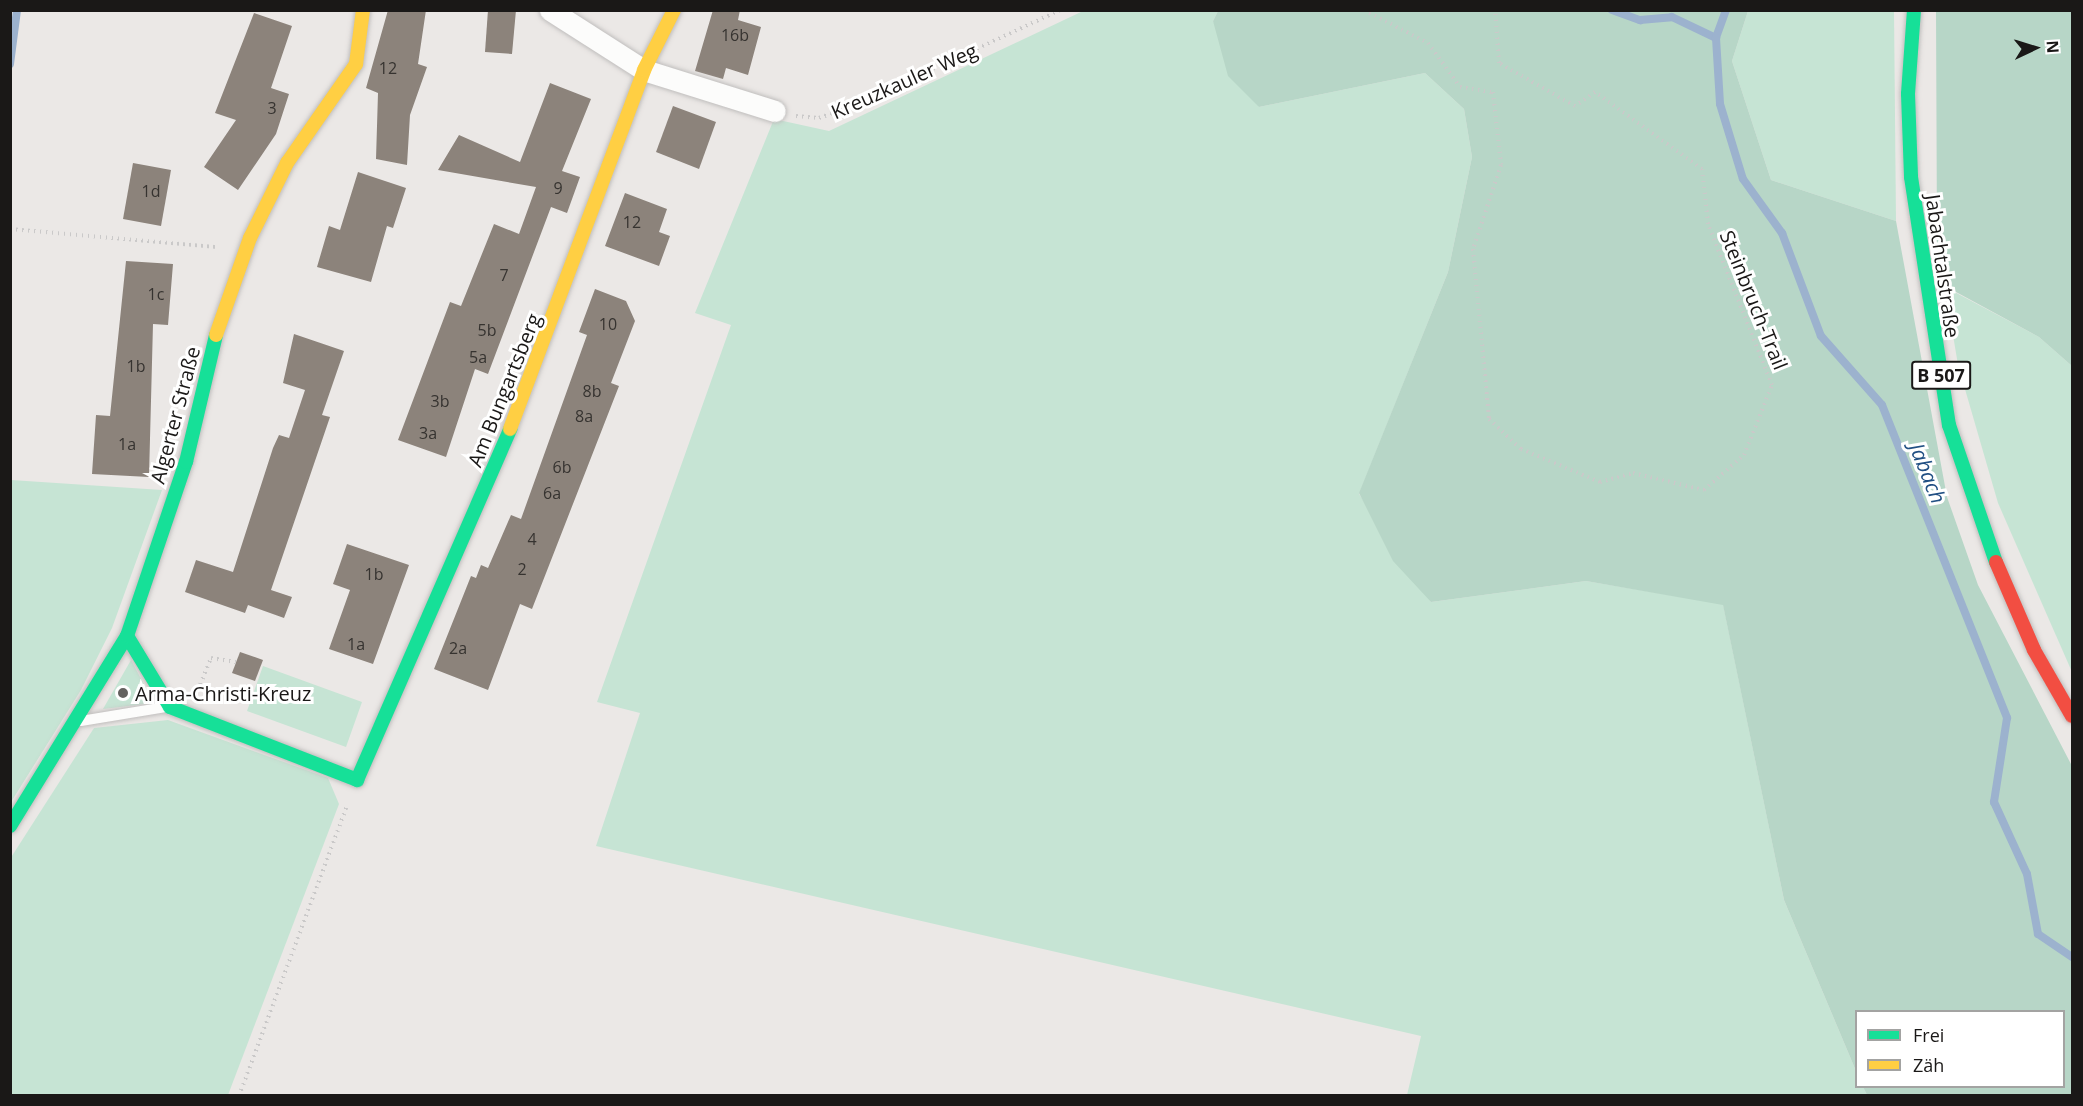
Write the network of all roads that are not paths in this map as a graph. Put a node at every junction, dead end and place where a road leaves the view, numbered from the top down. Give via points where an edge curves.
1 (363, 10) edge
2 (550, 10) edge
3 (674, 10) edge
4 (1914, 10) edge
5 (644, 70) junction
6 (775, 111) road end
7 (127, 636) junction
8 (170, 707) junction
9 (2073, 716) edge
10 (78, 721) junction
11 (10, 826) edge

1 - 7 street, Algerter Straße via 356,64 287,163 245,250 222,311 186,462
2 - 5 street
3 - 5 street, Am Bungartsberg
4 - 9 street, Jabachtalstraße / B 507 via 1908,94 1911,177 1949,425 1995,560 2034,650
5 - 6 street
5 - 8 street, Am Bungartsberg via 536,369 357,780
7 - 8 street
7 - 10 street, Algerter Straße
8 - 10 lane
10 - 11 street, Algerter Straße

